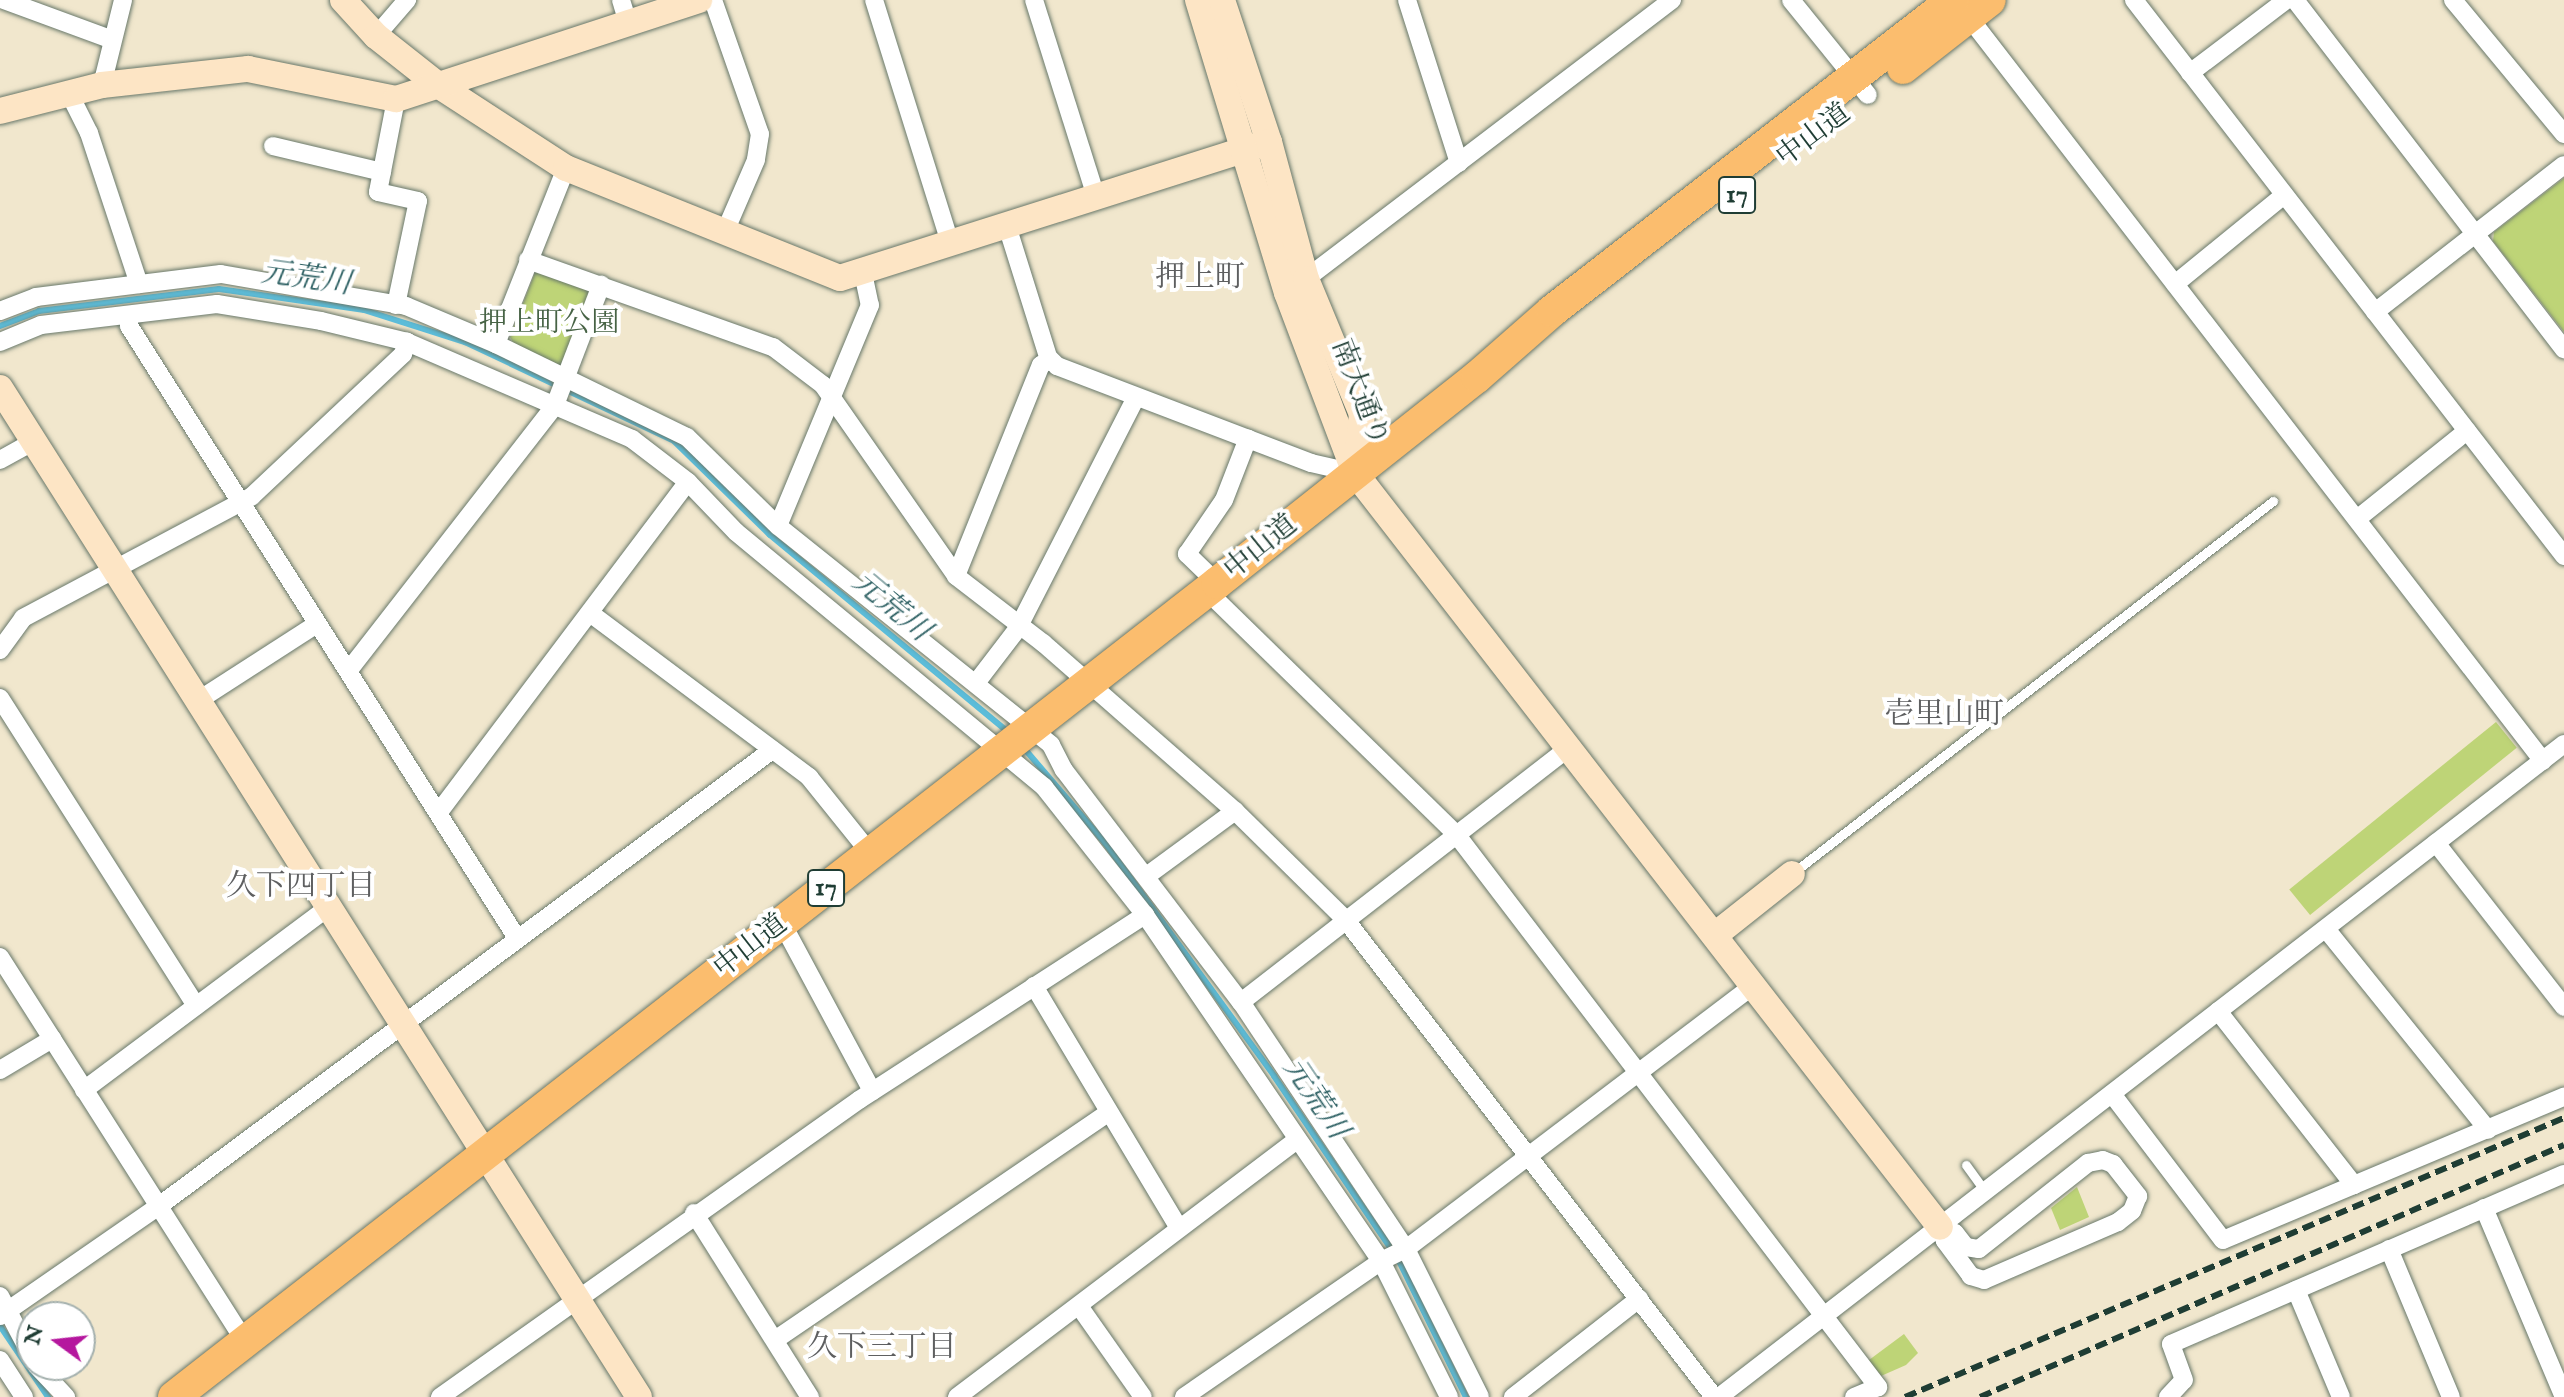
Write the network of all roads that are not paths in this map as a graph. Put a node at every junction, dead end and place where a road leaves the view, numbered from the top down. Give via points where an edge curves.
1 (123, 0) edge
2 (343, 0) edge
3 (407, 0) edge
4 (699, 0) edge
5 (713, 0) edge
6 (874, 0) edge
7 (1034, 0) edge
8 (1198, 0) edge
9 (1222, 0) edge
10 (1407, 0) edge
11 (1672, 0) edge
12 (1791, 0) edge
13 (2134, 0) edge
14 (2286, 0) edge
15 (2295, 0) edge
16 (2453, 0) edge
17 (6, 1) edge
18 (1970, 5) edge
19 (624, 11) edge
20 (376, 36) junction
21 (110, 39) junction
22 (2190, 73) junction
23 (102, 85) junction
24 (438, 85) junction
25 (1860, 87) junction
26 (69, 93) junction
27 (396, 99) junction
28 (0, 111) edge
29 (2564, 134) edge
30 (273, 146) dead end
31 (1259, 146) junction
32 (1459, 163) junction
33 (2564, 165) edge
34 (566, 168) junction
35 (382, 172) junction
36 (2284, 195) junction
37 (1096, 197) junction
38 (1008, 229) junction
39 (724, 234) junction
40 (2476, 236) junction
41 (950, 242) junction
42 (528, 260) junction
43 (863, 273) junction
44 (139, 284) junction
45 (2175, 284) junction
46 (601, 285) junction
47 (1297, 286) junction
48 (396, 305) junction
49 (0, 311) edge
50 (2375, 312) junction
51 (129, 315) junction
52 (0, 342) edge
53 (407, 342) junction
54 (496, 344) junction
55 (2564, 349) edge
56 (1049, 360) junction
57 (0, 388) edge
58 (562, 391) junction
59 (835, 397) junction
60 (1136, 397) junction
61 (2467, 431) junction
62 (1248, 438) junction
63 (34, 441) junction
64 (0, 460) edge
65 (1355, 473) junction
66 (688, 482) junction
67 (2273, 501) dead end
68 (242, 502) junction
69 (2357, 519) junction
70 (778, 526) junction
71 (2564, 556) edge
72 (114, 566) junction
73 (956, 576) junction
74 (1212, 587) junction
75 (590, 613) junction
76 (317, 624) junction
77 (1018, 628) junction
78 (0, 650) edge
79 (349, 670) junction
80 (976, 683) junction
81 (1087, 685) junction
82 (0, 698) edge
83 (199, 700) junction
84 (1030, 729) junction
85 (2564, 744) edge
86 (1568, 748) junction
87 (772, 750) junction
88 (1002, 751) junction
89 (2543, 761) junction
90 (1235, 811) junction
91 (439, 812) junction
92 (1456, 834) junction
93 (2436, 843) junction
94 (870, 853) junction
95 (1792, 874) joint
96 (1148, 875) junction
97 (330, 906) junction
98 (1145, 915) junction
99 (1345, 919) junction
100 (782, 923) junction
101 (2326, 929) junction
102 (1715, 935) junction
103 (517, 938) junction
104 (0, 957) edge
105 (1034, 986) junction
106 (1752, 986) junction
107 (1241, 1002) junction
108 (196, 1006) junction
109 (2564, 1007) edge
110 (2218, 1011) junction
111 (404, 1023) junction
112 (52, 1039) junction
113 (0, 1070) edge
114 (1640, 1071) junction
115 (84, 1090) junction
116 (872, 1091) junction
117 (2112, 1094) junction
118 (2564, 1097) edge
119 (1109, 1112) junction
120 (2488, 1130) junction
121 (1297, 1140) junction
122 (485, 1154) junction
123 (1529, 1156) junction
124 (1966, 1165) dead end
125 (2564, 1174) edge
126 (2354, 1185) junction
127 (1985, 1191) junction
128 (159, 1206) junction
129 (2484, 1208) junction
130 (694, 1213) junction
131 (1940, 1227) junction
132 (1179, 1228) junction
133 (1406, 1249) junction
134 (2389, 1249) junction
135 (1381, 1261) junction
136 (2296, 1290) junction
137 (1639, 1299) junction
138 (578, 1301) junction
139 (1079, 1306) junction
140 (3, 1307) edge
141 (1824, 1315) junction
142 (16, 1329) edge
143 (775, 1340) junction
144 (245, 1341) junction
145 (0, 1360) edge
146 (463, 1380) junction
147 (51, 1381) edge
148 (2182, 1394) edge
149 (24, 1397) edge
150 (66, 1397) edge
151 (174, 1397) edge
152 (440, 1397) edge
153 (474, 1397) edge
154 (639, 1397) edge
155 (810, 1397) edge
156 (957, 1397) edge
157 (1143, 1397) edge
158 (1184, 1397) edge
159 (1449, 1397) edge
160 (1480, 1397) edge
161 (1513, 1397) edge
162 (1716, 1397) edge
163 (1854, 1397) edge
164 (2341, 1397) edge
165 (2451, 1397) edge
166 (2564, 1397) edge

1 - 21 street
2 - 20 street
3 - 20 street
4 - 19 street
5 - 39 street via 760,134 756,160
6 - 41 street
7 - 37 street
8 - 31 street, 南大通り
9 - 31 street, 南大通り
10 - 32 street
11 - 32 street
12 - 25 street
13 - 22 street
14 - 22 street
15 - 40 street
16 - 29 street
17 - 21 street
18 - 25 highway, 中山道 / 17
18 - 45 street
19 - 24 street
20 - 24 street
21 - 23 street
22 - 36 street
23 - 26 street
23 - 27 street via 248,69
24 - 27 street
24 - 34 street
25 - 65 highway, 中山道 / 17 via 1552,311
26 - 28 street
26 - 44 street via 89,133
27 - 35 street
30 - 35 street
31 - 37 street
31 - 47 street, 南大通り
32 - 47 street
33 - 40 street
34 - 39 street
34 - 42 street
35 - 48 street via 378,192 418,201
36 - 45 street
36 - 50 street
37 - 38 street
38 - 41 street
38 - 56 street
39 - 43 street via 829,276
40 - 50 street
40 - 55 street
41 - 43 street
42 - 46 street
42 - 54 street
43 - 59 street via 870,305
44 - 48 street via 221,274
44 - 49 street via 36,297
45 - 69 street
46 - 58 street
46 - 59 street via 773,347 802,365
47 - 65 street, 南大通り
48 - 54 street
50 - 61 street
51 - 52 street via 41,325
51 - 53 street via 217,304
51 - 68 street via 129,326
53 - 58 street
53 - 68 street via 403,354
54 - 58 street
56 - 60 street
56 - 73 street via 1041,365
57 - 63 street
58 - 66 street
58 - 70 street via 687,437
58 - 79 street
59 - 70 street
59 - 73 street
60 - 62 street
60 - 77 street
61 - 69 street
61 - 71 street
62 - 65 street via 1311,463
62 - 74 street via 1224,500 1187,554
63 - 64 street
63 - 72 street
65 - 74 highway, 中山道 / 17
65 - 86 street, 南大通り
66 - 75 street
66 - 88 street via 736,532
67 - 95 lane
68 - 72 street
68 - 76 street
69 - 89 street
70 - 80 street
72 - 78 street via 23,618
72 - 83 street
73 - 77 street
74 - 81 highway, 中山道 / 17
74 - 92 street
75 - 87 street
75 - 91 street
76 - 79 street
76 - 83 street
77 - 80 street
77 - 81 street via 1043,643
79 - 91 street
80 - 84 street
81 - 84 highway, 中山道 / 17
81 - 90 street
82 - 108 street
83 - 97 street
84 - 88 highway, 中山道 / 17
84 - 96 street via 1051,745 1064,770
85 - 89 street
86 - 92 street
86 - 102 street, 南大通り
87 - 94 street via 809,777
87 - 103 street
88 - 94 highway, 中山道 / 17
88 - 98 street via 1044,787
89 - 93 street
90 - 96 street
90 - 99 street
91 - 103 street
92 - 99 street
92 - 114 street
93 - 101 street
93 - 109 street
94 - 100 highway, 中山道 / 17
95 - 102 street
96 - 107 street
97 - 108 street
97 - 111 street
98 - 105 street
98 - 121 street
99 - 107 street
99 - 123 street
100 - 116 street
100 - 122 highway, 中山道 / 17
101 - 110 street
101 - 120 street
102 - 106 street, 南大通り
103 - 111 street
104 - 112 street
105 - 116 street
105 - 119 street
106 - 114 street
106 - 131 street, 南大通り
107 - 133 street
108 - 115 street
110 - 117 street
110 - 126 street
111 - 122 street
111 - 128 street
112 - 113 street
112 - 115 street
114 - 123 street
114 - 141 street
115 - 128 street
116 - 130 street
117 - 126 street via 2223,1240
117 - 127 street
118 - 120 street
119 - 132 street
119 - 143 street
120 - 126 street
121 - 132 street
121 - 135 street
122 - 138 street
122 - 144 highway, 中山道 / 17
123 - 133 street
123 - 137 street
124 - 127 lane
125 - 129 street
127 - 131 street
128 - 140 street
128 - 144 street
129 - 134 street
129 - 166 street
130 - 138 street
130 - 143 street
131 - 131 street via 1966,1247 1979,1249 2088,1163 2103,1160 2113,1164 2138,1196 2132,1211 2118,1222 1984,1280 1971,1276
131 - 141 street
132 - 139 street
133 - 135 street
133 - 160 street
134 - 136 street
134 - 165 street
135 - 158 street
135 - 159 street
136 - 148 street via 2171,1344 2184,1380
136 - 164 street
137 - 161 street
137 - 162 street
138 - 146 street
138 - 154 street
139 - 156 street
139 - 157 street
140 - 142 street
141 - 162 street
141 - 163 street via 1878,1387
143 - 155 street
144 - 151 highway, 中山道 / 17
145 - 149 street
146 - 152 street
146 - 153 street
147 - 150 street

